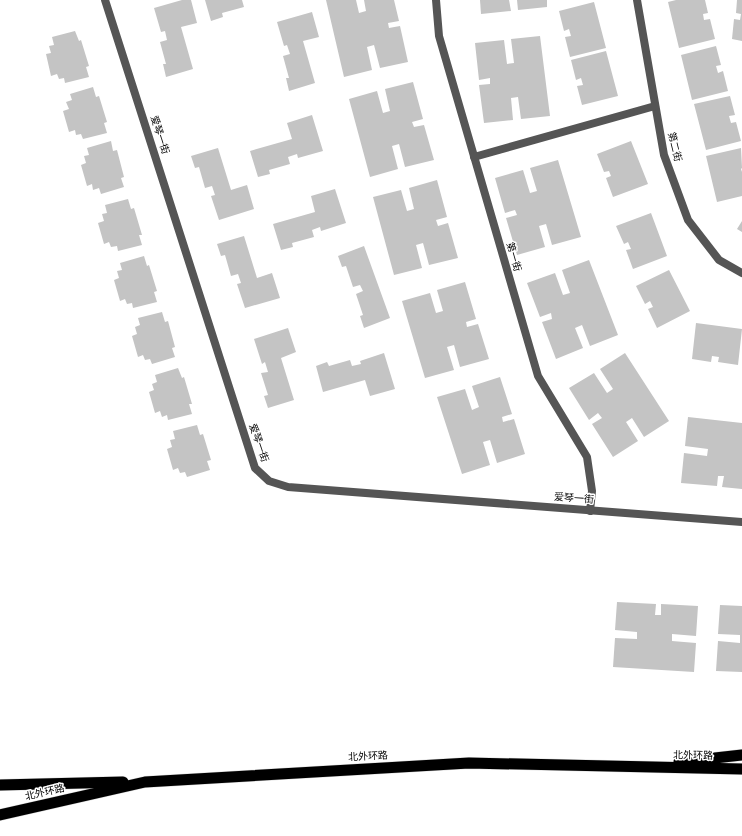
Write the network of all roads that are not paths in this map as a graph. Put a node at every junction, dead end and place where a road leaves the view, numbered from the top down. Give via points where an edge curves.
1 (105, 0) edge
2 (436, 0) edge
3 (637, 0) edge
4 (655, 106) junction
5 (474, 157) junction
6 (742, 273) edge
7 (590, 511) junction
8 (742, 522) edge
9 (742, 755) edge
10 (640, 767) junction
11 (742, 769) edge
12 (145, 782) junction
13 (0, 785) edge
14 (0, 815) edge

1 - 7 street, 爱琴一街 via 255,468 269,481 288,487
2 - 5 street, 第一街 via 439,36
3 - 4 street, 第二街
4 - 5 street
4 - 6 street, 第二街 via 664,155 688,220 718,260
5 - 7 street, 第一街 via 538,376 587,457 592,491
7 - 8 street, 爱琴一街
9 - 10 highway
10 - 11 highway, 北外环路
10 - 12 highway, 北外环路 via 469,763
12 - 13 highway
12 - 14 highway, 北外环路

